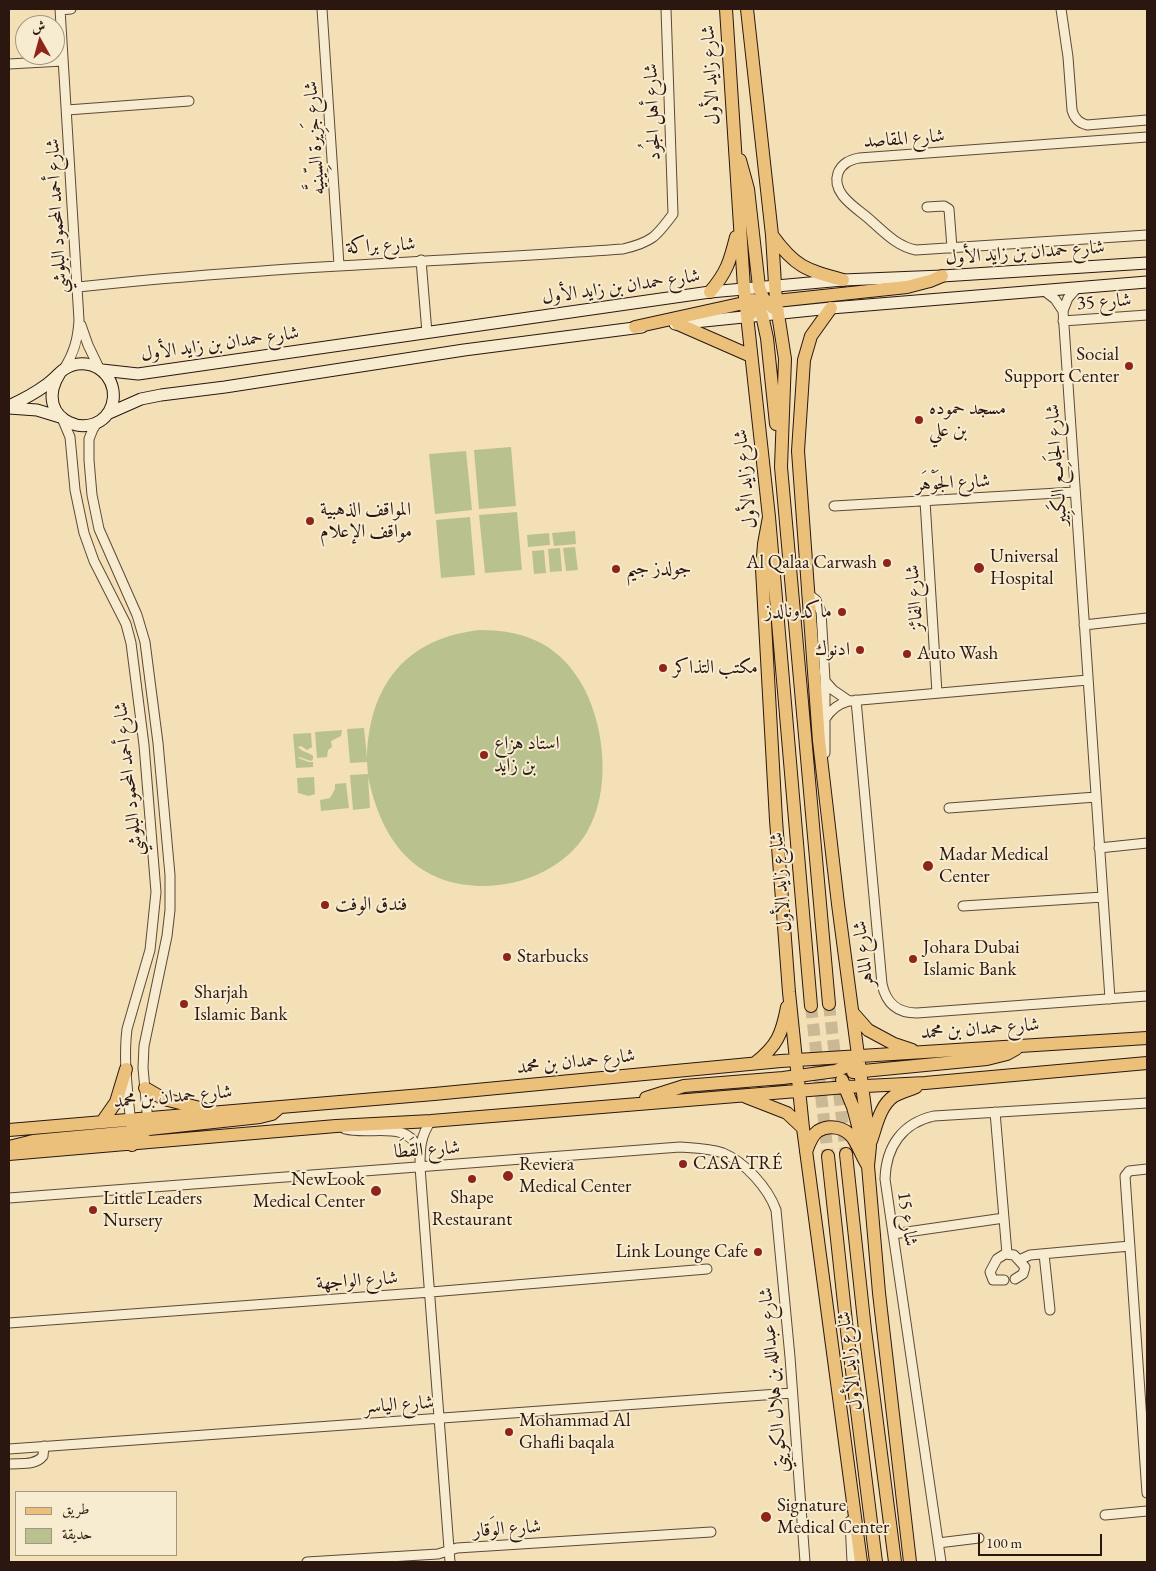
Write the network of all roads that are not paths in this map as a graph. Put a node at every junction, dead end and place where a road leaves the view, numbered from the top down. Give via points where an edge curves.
1 (60, 9) edge
2 (71, 9) edge
3 (322, 9) edge
4 (666, 9) edge
5 (726, 9) edge
6 (747, 9) edge
7 (1061, 9) edge
8 (63, 65) edge
9 (189, 101) dead end
10 (67, 110) junction
11 (1147, 120) edge
12 (1147, 137) edge
13 (734, 143) junction
14 (927, 207) dead end
15 (673, 214) joint
16 (739, 227) junction
17 (772, 235) junction
18 (1147, 235) edge
19 (952, 248) junction
20 (421, 260) junction
21 (1147, 262) edge
22 (339, 265) junction
23 (942, 276) junction
24 (843, 280) junction
25 (1147, 282) edge
26 (776, 286) junction
27 (78, 287) junction
28 (744, 288) junction
29 (1077, 288) junction
30 (1043, 290) junction
31 (710, 292) junction
32 (763, 303) junction
33 (831, 308) junction
34 (1062, 310) junction
35 (1147, 315) edge
36 (747, 317) junction
37 (79, 320) junction
38 (1063, 320) junction
39 (678, 324) junction
40 (635, 327) junction
41 (427, 333) junction
42 (751, 356) junction
43 (785, 359) junction
44 (101, 369) junction
45 (62, 371) junction
46 (9, 407) edge
47 (103, 417) junction
48 (61, 418) junction
49 (798, 451) junction
50 (781, 467) junction
51 (1075, 492) junction
52 (925, 501) junction
53 (834, 506) dead end
54 (769, 516) junction
55 (807, 593) junction
56 (1147, 618) edge
57 (1084, 625) junction
58 (825, 680) junction
59 (1088, 680) junction
60 (937, 693) junction
61 (853, 700) junction
62 (825, 719) junction
63 (824, 781) junction
64 (1096, 797) junction
65 (949, 808) dead end
66 (1147, 843) edge
67 (1099, 848) junction
68 (1103, 896) junction
69 (963, 906) dead end
70 (789, 992) junction
71 (1147, 996) edge
72 (1110, 999) junction
73 (829, 1004) tunnel mouth
74 (811, 1006) tunnel mouth
75 (853, 1012) junction
76 (1147, 1038) edge
77 (1022, 1045) junction
78 (919, 1052) junction
79 (859, 1056) junction
80 (796, 1060) junction
81 (754, 1063) junction
82 (1147, 1063) edge
83 (126, 1069) junction
84 (861, 1070) junction
85 (836, 1072) junction
86 (798, 1076) junction
87 (925, 1083) junction
88 (863, 1086) junction
89 (846, 1087) junction
90 (145, 1088) junction
91 (800, 1090) junction
92 (742, 1095) junction
93 (635, 1103) junction
94 (1147, 1103) edge
95 (281, 1106) junction
96 (216, 1112) junction
97 (995, 1112) junction
98 (431, 1121) junction
99 (102, 1122) junction
100 (148, 1123) junction
101 (336, 1126) junction
102 (803, 1128) junction
103 (9, 1130) edge
104 (131, 1132) junction
105 (150, 1143) junction
106 (870, 1146) junction
107 (9, 1147) edge
108 (806, 1153) junction
109 (9, 1154) edge
110 (420, 1154) junction
111 (846, 1154) tunnel mouth
112 (828, 1156) tunnel mouth
113 (868, 1166) junction
114 (420, 1167) junction
115 (1147, 1169) edge
116 (9, 1198) edge
117 (1004, 1218) junction
118 (893, 1234) junction
119 (1130, 1246) junction
120 (1007, 1254) junction
121 (1044, 1254) junction
122 (780, 1255) joint
123 (1020, 1260) junction
124 (707, 1269) dead end
125 (1015, 1279) dead end
126 (1004, 1280) dead end
127 (431, 1292) junction
128 (1050, 1310) dead end
129 (9, 1323) edge
130 (792, 1393) junction
131 (440, 1418) junction
132 (44, 1446) junction
133 (9, 1448) edge
134 (9, 1464) edge
135 (851, 1489) junction
136 (1147, 1493) edge
137 (1147, 1511) edge
138 (1105, 1515) dead end
139 (711, 1532) dead end
140 (979, 1538) dead end
141 (938, 1543) junction
142 (449, 1551) junction
143 (307, 1562) edge
144 (450, 1562) edge
145 (805, 1562) edge
146 (852, 1562) edge
147 (861, 1562) edge
148 (876, 1562) edge
149 (895, 1562) edge
150 (910, 1562) edge
151 (941, 1562) edge

1 - 2 street, شارع أحمد المحمود البلوشي
3 - 22 street, شارع جَزِيرة السِّينيَّه
4 - 15 street, شارع أهل الجُود
5 - 13 main road, شارع زايد الأول
6 - 17 main road, شارع زايد الأول
7 - 11 street via 1074,117 1087,125
8 - 10 street, شارع أحمد المحمود البلوشي
9 - 10 street
10 - 27 street, شارع أحمد المحمود البلوشي
12 - 19 street, شارع المقاصد via 859,158 845,163 840,169 837,184 844,197 895,241 916,250
13 - 16 main road, شارع زايد الأول
13 - 32 main road via 748,189
14 - 19 street via 944,206 949,209
15 - 20 street, شارع براكة via 659,233 645,244 623,249
16 - 28 main road, شارع زايد الأول
16 - 31 main road via 729,264
17 - 24 main road via 793,261 820,274
17 - 26 main road, شارع زايد الأول
18 - 19 street, شارع المقاصد
20 - 22 street, شارع براكة
20 - 41 street
21 - 23 main road, شارع حمدان بن زايد الأول
22 - 27 street, شارع براكة
23 - 24 main road, شارع حمدان بن زايد الأول
23 - 32 main road via 895,289
24 - 26 main road, شارع حمدان بن زايد الأول
25 - 29 main road, شارع حمدان بن زايد الأول
26 - 32 main road, شارع زايد الأول
27 - 37 street, شارع أحمد المحمود البلوشي
28 - 31 main road, شارع حمدان بن زايد الأول
28 - 32 main road, شارع زايد الأول
29 - 30 main road, شارع حمدان بن زايد الأول
29 - 34 street
30 - 33 main road, شارع حمدان بن زايد الأول
30 - 34 street via 1055,299
31 - 41 main road, شارع حمدان بن زايد الأول
32 - 33 main road, شارع حمدان بن زايد الأول
32 - 36 main road, شارع زايد الأول
32 - 40 main road
32 - 43 main road, شارع زايد الأول
32 - 50 main road
33 - 49 main road via 812,336 804,360
34 - 38 street, شارع الجَامِع الكَبِير
35 - 38 street, شارع 35
36 - 39 main road
36 - 42 main road, شارع زايد الأول
37 - 44 street, شارع أحمد المحمود البلوشي
37 - 45 street, شارع أحمد المحمود البلوشي via 74,351
38 - 51 street, شارع الجَامِع الكَبِير
39 - 40 main road
39 - 42 main road
40 - 47 main road via 161,395 141,399
41 - 44 main road, شارع حمدان بن زايد الأول via 138,374
42 - 54 main road, شارع زايد الأول
43 - 49 main road
43 - 50 main road, شارع زايد الأول
44 - 45 main road via 82,364
44 - 47 main road via 109,377 114,396
45 - 46 main road via 33,394
45 - 48 main road via 53,383 51,395
46 - 48 main road via 37,410
47 - 48 main road via 84,426
47 - 90 street, شارع أحمد المحمود البلوشي via 89,439 92,495 99,529 145,642 170,875 168,930 145,1040
48 - 83 street, شارع أحمد المحمود البلوشي via 70,438 75,490 84,533 97,568 126,624 144,745 156,892 150,950 127,1029
49 - 55 main road
50 - 73 main road, شارع زايد الأول
51 - 52 street, شارع الجَوْهَر
51 - 57 street, شارع الجَامِع الكَبِير
52 - 53 street, شارع الجَوْهَر
52 - 60 street, شارع الفائز
54 - 70 main road via 762,570
54 - 74 main road, شارع زايد الأول
55 - 58 street via 816,600 821,612
55 - 63 main road
56 - 57 street
57 - 59 street, شارع الجَامِع الكَبِير
58 - 61 street via 833,690
58 - 62 street
59 - 60 street
59 - 64 street, شارع الجَامِع الكَبِير
60 - 61 street
61 - 62 street via 836,706
61 - 72 street, شارع الماهر via 882,984 889,1003 908,1013
62 - 63 street
63 - 75 main road
64 - 65 street
64 - 67 street, شارع الجَامِع الكَبِير
66 - 67 street
67 - 68 street, شارع الجَامِع الكَبِير
68 - 69 street
68 - 72 street, شارع الجَامِع الكَبِير
70 - 80 main road
70 - 81 main road via 777,1040 768,1053
71 - 72 street, شارع الماهر
75 - 78 main road via 868,1030 894,1044
75 - 79 main road
76 - 77 main road, شارع حمدان بن محمد
77 - 78 main road, شارع حمدان بن محمد
77 - 84 main road via 996,1057
78 - 79 main road, شارع حمدان بن محمد
79 - 80 main road, شارع حمدان بن محمد
79 - 84 main road
79 - 85 main road
80 - 81 main road, شارع حمدان بن محمد
80 - 85 main road via 819,1063
80 - 86 main road
81 - 95 main road, شارع حمدان بن محمد
82 - 87 main road, شارع حمدان بن محمد
83 - 99 main road via 116,1102
83 - 104 street, شارع أحمد المحمود البلوشي
84 - 85 main road
84 - 88 main road
85 - 86 main road
85 - 89 main road
85 - 91 main road via 814,1078
86 - 91 main road
86 - 93 main road via 684,1086
87 - 88 main road, شارع حمدان بن محمد
87 - 106 main road via 890,1100 881,1113
88 - 89 main road, شارع حمدان بن محمد
88 - 106 main road
89 - 91 main road, شارع حمدان بن محمد
89 - 113 main road via 857,1117
90 - 96 main road via 164,1099
90 - 100 street, شارع أحمد المحمود البلوشي
91 - 92 main road, شارع حمدان بن محمد
91 - 102 main road
92 - 93 main road, شارع حمدان بن محمد
92 - 102 main road via 787,1113
93 - 98 main road, شارع حمدان بن محمد
94 - 97 street, شارع 15
95 - 96 main road, شارع حمدان بن محمد
95 - 100 main road via 266,1116
96 - 100 main road, شارع حمدان بن محمد
97 - 117 street
97 - 118 street, شارع 15 via 925,1118 898,1137 890,1150 885,1170
98 - 101 main road, شارع حمدان بن محمد
98 - 110 street via 422,1136
99 - 103 main road, شارع حمدان بن محمد
99 - 104 main road, شارع حمدان بن محمد
100 - 104 main road, شارع حمدان بن محمد
100 - 104 main road via 140,1133
100 - 105 street, شارع أحمد المحمود البلوشي
101 - 105 main road, شارع حمدان بن محمد
101 - 110 street via 358,1132 398,1131 415,1141
102 - 108 main road
104 - 105 main road, شارع حمدان بن محمد
104 - 107 main road via 33,1141
104 - 109 main road, شارع حمدان بن محمد
106 - 113 main road
108 - 113 main road via 810,1140 818,1131 837,1128 853,1138
108 - 135 main road
110 - 114 street
111 - 149 main road, شارع زايد الأول
112 - 148 main road, شارع زايد الأول
113 - 150 main road
114 - 116 street, شارع القَطَا
114 - 122 street, شارع القَطَا via 680,1148 714,1150 738,1162 772,1199
114 - 127 street
115 - 119 street via 1129,1171 1126,1176
117 - 118 street
117 - 120 street
118 - 141 street, شارع 15
119 - 121 street
119 - 136 street
120 - 123 street
120 - 126 street via 1000,1257 990,1272 993,1280
121 - 123 street
121 - 128 street
122 - 130 street, شارع عبدالله بن هلال الكويتي
123 - 125 street via 1024,1272
124 - 127 street, شارع الواجهة
127 - 129 street, شارع الواجهة
127 - 131 street
130 - 131 street, شارع الياسر
130 - 145 street, شارع عبدالله بن هلال الكويتي
131 - 132 street, شارع الياسر
131 - 142 street
132 - 133 street, شارع الياسر
132 - 134 street via 39,1460
135 - 146 street
135 - 147 main road
137 - 138 street
139 - 142 street, شارع الوَقار
140 - 141 street
141 - 151 street, شارع 15
142 - 143 street, شارع الوَقار
142 - 144 street

